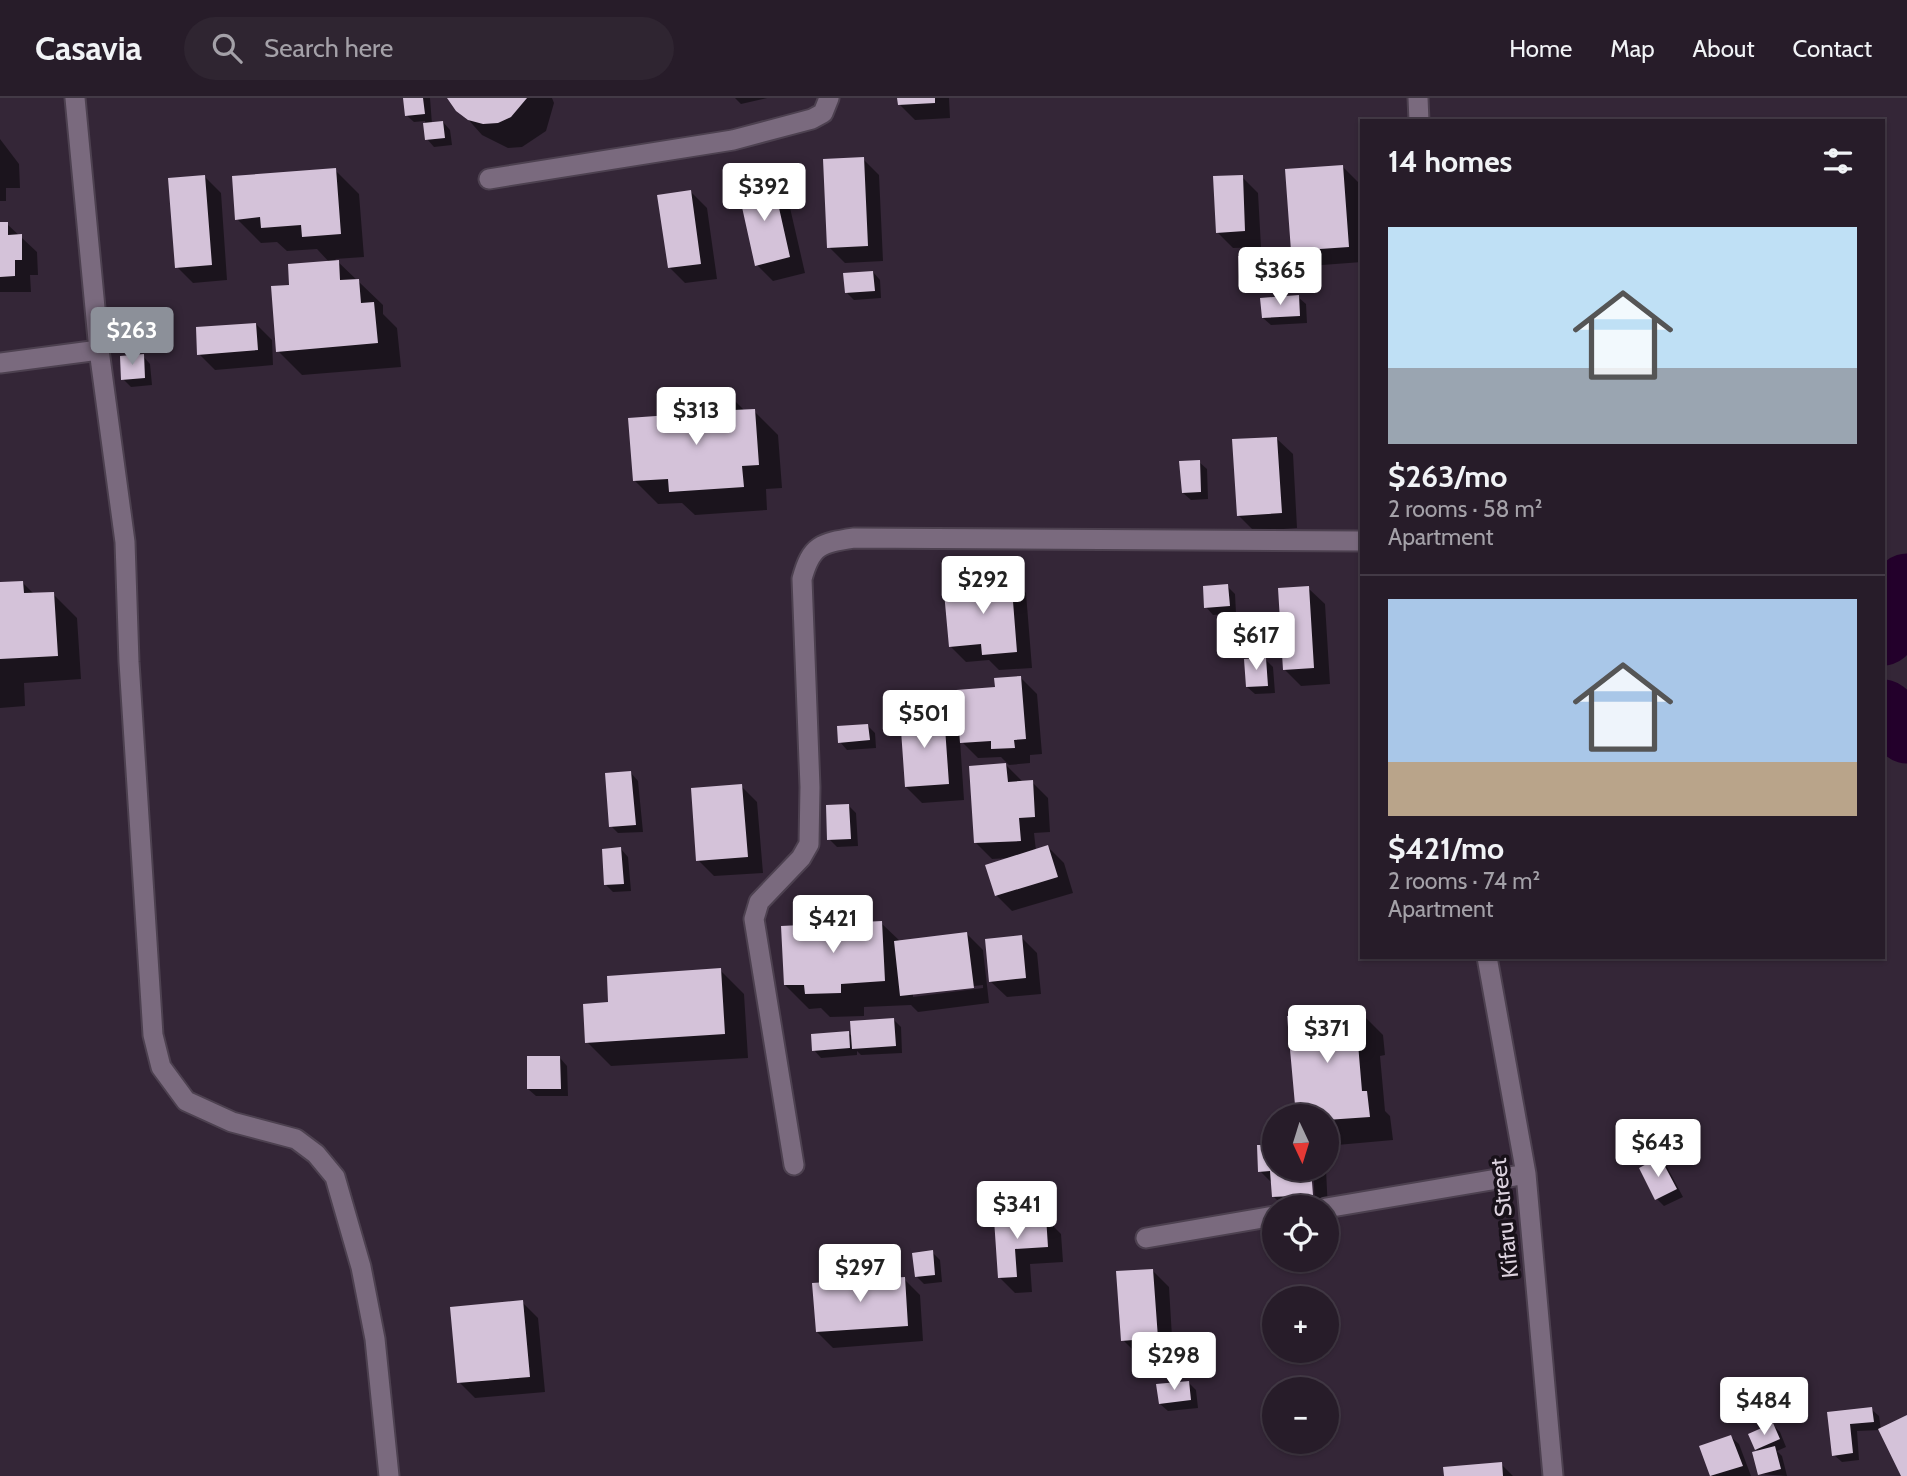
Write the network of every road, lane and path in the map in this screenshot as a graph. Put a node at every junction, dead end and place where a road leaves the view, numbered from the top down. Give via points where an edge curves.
1 (75, 98) edge
2 (828, 98) edge
3 (1418, 98) edge
4 (1419, 119) edge
5 (489, 179) dead end
6 (99, 350) junction
7 (0, 363) edge
8 (1360, 541) edge
9 (1487, 959) edge
10 (794, 1165) dead end
11 (1526, 1174) junction
12 (1339, 1206) edge
13 (1262, 1218) edge
14 (1146, 1238) dead end
15 (389, 1476) edge
16 (1553, 1476) edge

1 - 6 street
2 - 5 street via 823,113 812,119 733,140
3 - 4 street
6 - 7 street
6 - 15 street via 125,542 128,662 153,1035 161,1066 186,1101 232,1122 296,1139 335,1177 361,1266 375,1339
8 - 10 street via 854,538 816,548 807,559 802,579 809,844 801,859 759,902 754,919
9 - 11 street, Kifaru Street
11 - 12 street
11 - 16 street, Kifaru Street
13 - 14 street

